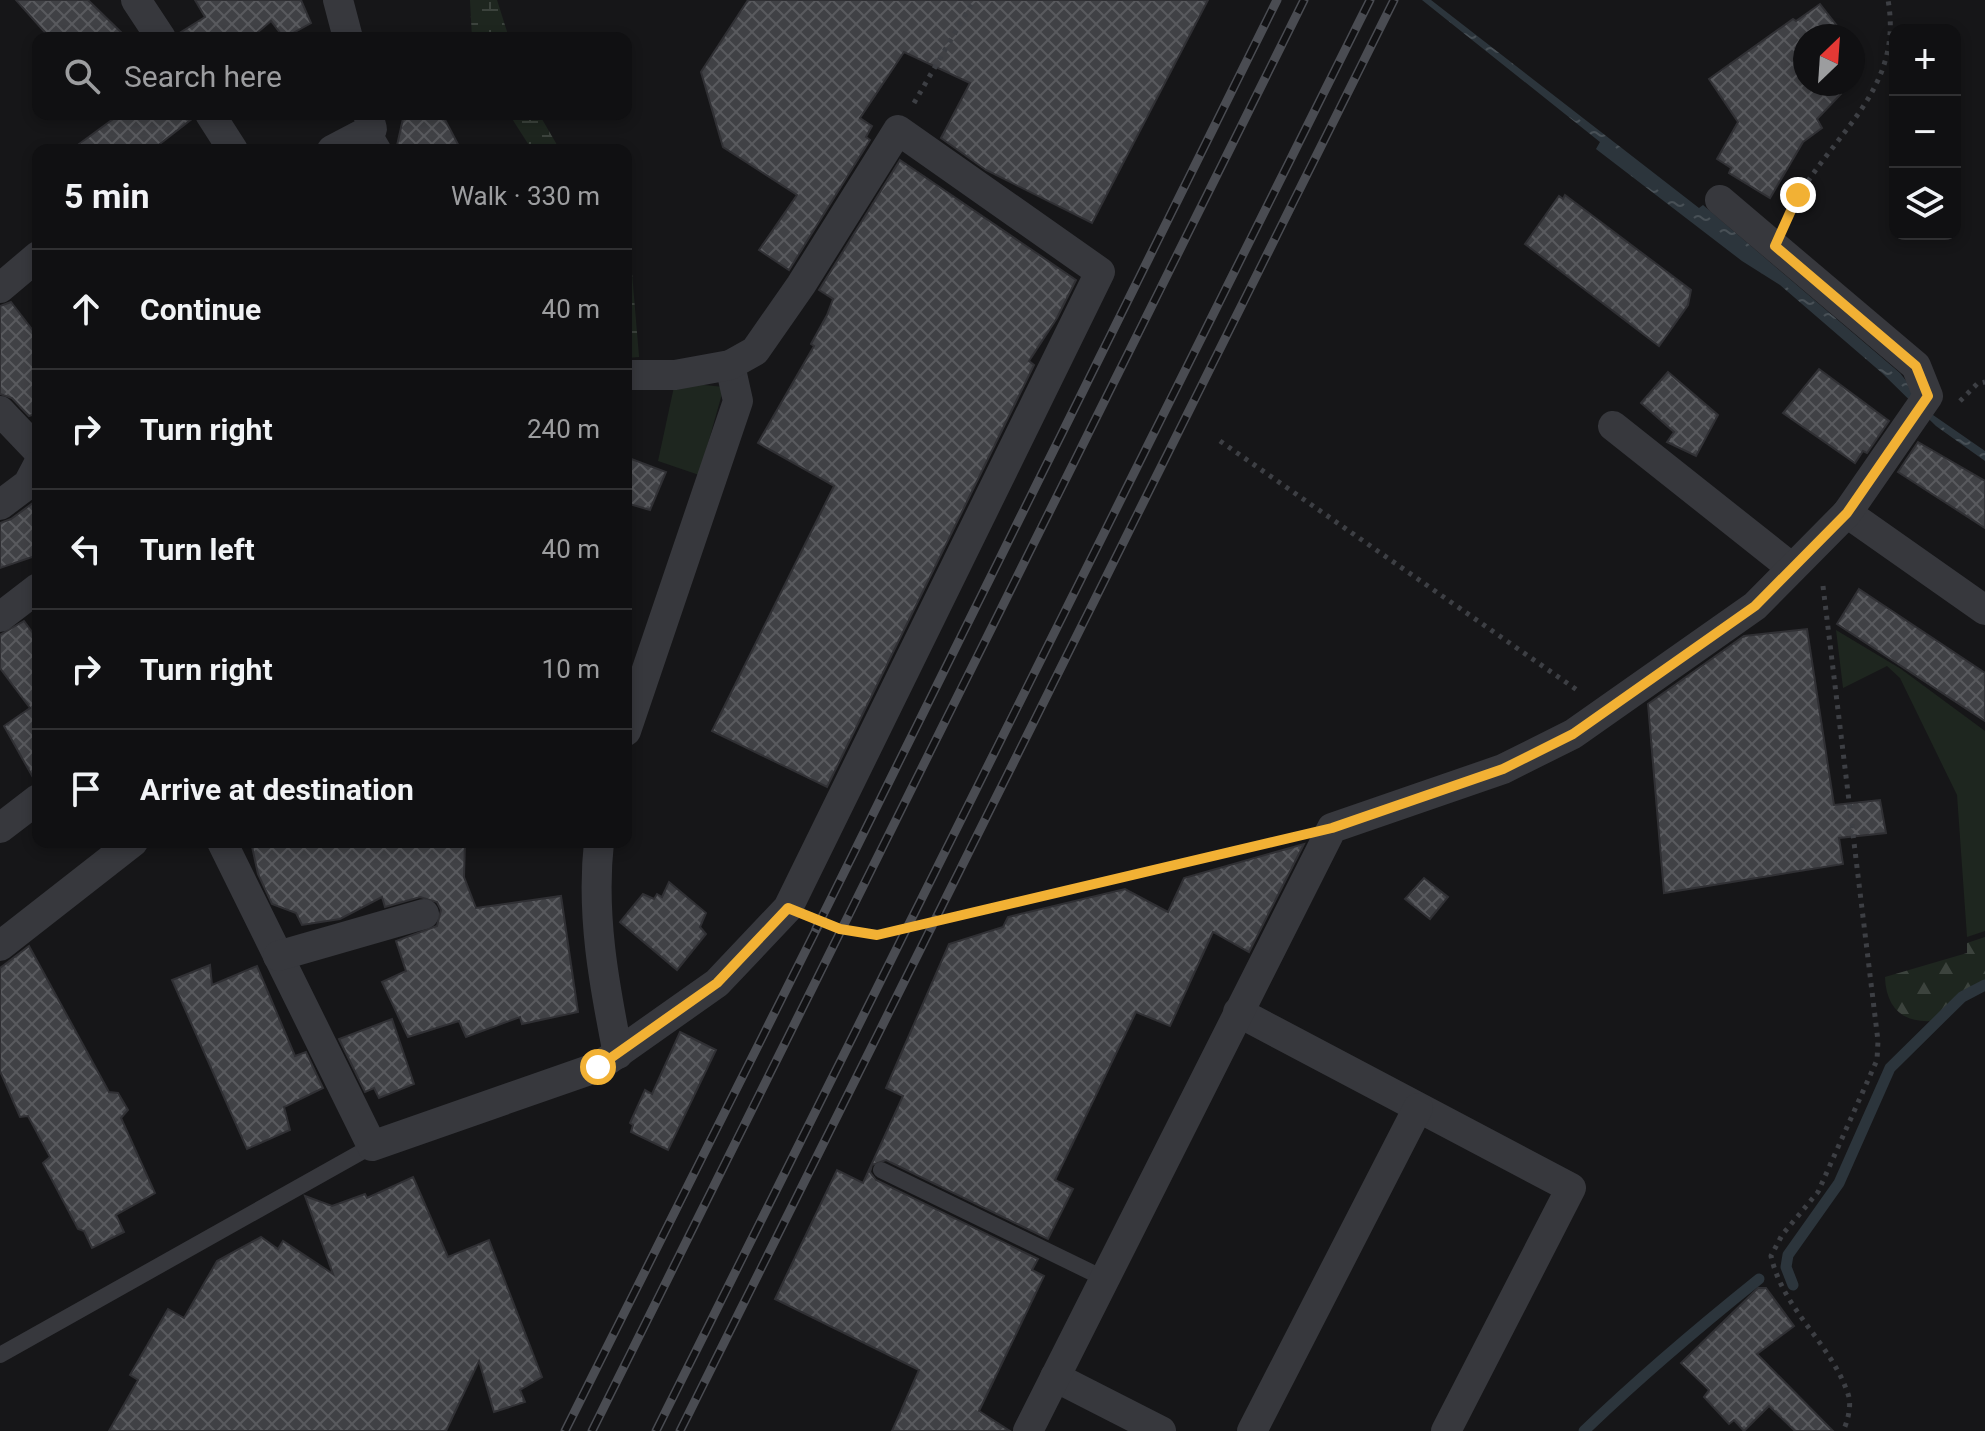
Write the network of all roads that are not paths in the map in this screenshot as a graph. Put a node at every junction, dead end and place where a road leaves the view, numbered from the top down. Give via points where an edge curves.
1 (136, 0) edge
2 (338, 0) edge
3 (157, 32) edge
4 (346, 32) edge
5 (214, 120) edge
6 (374, 131) edge
7 (229, 144) edge
8 (345, 144) edge
9 (1720, 200) dead end
10 (32, 261) edge
11 (0, 288) edge
12 (730, 365) junction
13 (632, 375) edge
14 (0, 411) edge
15 (1613, 426) dead end
16 (32, 445) edge
17 (32, 476) edge
18 (0, 505) edge
19 (1847, 513) junction
20 (1792, 568) junction
21 (32, 593) edge
22 (1985, 610) edge
23 (0, 617) edge
24 (632, 713) edge
25 (32, 804) edge
26 (0, 828) edge
27 (125, 848) edge
28 (225, 848) edge
29 (598, 848) edge
30 (424, 914) dead end
31 (0, 946) edge
32 (278, 956) junction
33 (1238, 1012) junction
34 (618, 1054) junction
35 (1418, 1108) junction
36 (372, 1146) junction
37 (881, 1170) dead end
38 (1103, 1278) junction
39 (0, 1355) edge
40 (1055, 1377) junction
41 (1028, 1431) edge
42 (1161, 1431) edge
43 (1252, 1431) edge
44 (1446, 1431) edge

1 - 3 street
2 - 4 street
5 - 7 street
6 - 8 street
9 - 19 street via 1916,366 1928,396
10 - 11 street
12 - 13 street via 675,375
12 - 24 street via 738,401
12 - 34 street via 755,351 898,130 1100,272 788,908 717,983
14 - 16 street
15 - 20 street
17 - 18 street
19 - 20 street
19 - 22 street
20 - 33 street via 1755,606 1573,734 1503,769 1332,828
21 - 23 street
25 - 26 street
27 - 31 street
28 - 32 street
29 - 34 street via 594,882 603,977
30 - 32 street
32 - 36 street
33 - 35 street
33 - 38 street
34 - 36 street via 598,1067
35 - 43 street
35 - 44 street via 1571,1188
36 - 39 lane
37 - 38 lane
38 - 40 street
40 - 41 street
40 - 42 street

